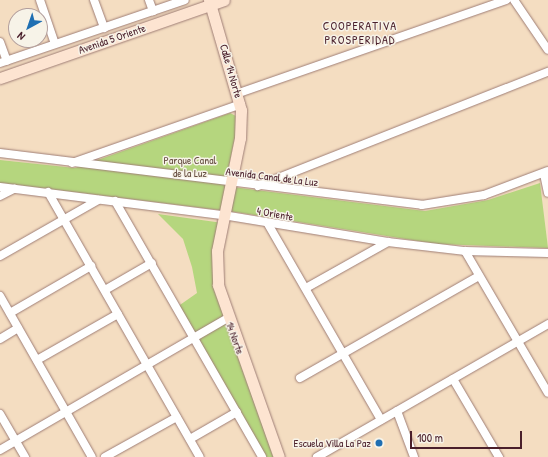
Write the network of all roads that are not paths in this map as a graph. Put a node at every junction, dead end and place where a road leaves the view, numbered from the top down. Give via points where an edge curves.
1 (40, 0) edge
2 (94, 0) edge
3 (149, 0) edge
4 (185, 0) edge
5 (224, 0) edge
6 (506, 0) edge
7 (514, 0) edge
8 (210, 2) edge
9 (153, 11) junction
10 (104, 28) junction
11 (0, 42) edge
12 (55, 44) junction
13 (548, 50) edge
14 (3, 62) edge
15 (548, 72) edge
16 (0, 78) edge
17 (240, 98) junction
18 (0, 154) edge
19 (71, 164) junction
20 (546, 172) edge
21 (231, 183) junction
22 (0, 187) edge
23 (257, 187) junction
24 (14, 188) junction
25 (48, 192) junction
26 (548, 193) edge
27 (0, 196) edge
28 (98, 200) junction
29 (115, 201) junction
30 (223, 215) junction
31 (64, 219) junction
32 (268, 224) junction
33 (388, 242) junction
34 (465, 251) junction
35 (548, 253) edge
36 (0, 256) edge
37 (152, 263) junction
38 (91, 266) junction
39 (480, 276) junction
40 (306, 288) junction
41 (105, 290) junction
42 (0, 296) edge
43 (10, 313) junction
44 (118, 314) junction
45 (228, 318) junction
46 (548, 324) edge
47 (18, 328) junction
48 (194, 338) junction
49 (0, 339) edge
50 (518, 342) junction
51 (343, 354) junction
52 (37, 360) junction
53 (147, 365) junction
54 (300, 378) dead end
55 (453, 379) junction
56 (545, 382) edge
57 (548, 393) edge
58 (397, 411) junction
59 (66, 412) junction
60 (237, 412) junction
61 (0, 414) edge
62 (177, 417) junction
63 (381, 420) junction
64 (190, 439) junction
65 (15, 441) junction
66 (0, 450) edge
67 (24, 457) edge
68 (92, 457) edge
69 (105, 457) edge
70 (200, 457) edge
71 (262, 457) edge
72 (279, 457) edge
73 (317, 457) edge
74 (414, 457) edge
75 (499, 457) edge

1 - 12 street
2 - 10 street
3 - 9 street
4 - 9 street
5 - 8 street, Avenida 5 Oriente
6 - 17 street
7 - 13 street
8 - 16 street, Avenida 5 Oriente
8 - 17 street, Calle 14 Norte
9 - 10 street
10 - 12 street
11 - 14 street
12 - 14 street
15 - 23 street
17 - 19 street
17 - 21 street, Calle 14 Norte via 240,138
18 - 19 street, Avenida Canal de La Luz
19 - 21 street, Avenida Canal de La Luz
20 - 23 street, Avenida Canal de La Luz via 493,193 422,205
20 - 26 street
21 - 23 street, Avenida Canal de La Luz
21 - 30 street, Calle 14 Norte
22 - 24 street, 4 Oriente
24 - 25 street, 4 Oriente
24 - 27 street
25 - 28 street, 4 Oriente
25 - 31 street
28 - 29 street, 4 Oriente
28 - 31 street
29 - 30 street, 4 Oriente
29 - 37 street
30 - 32 street, 4 Oriente
30 - 45 street, 14 Norte via 216,275
31 - 36 street
31 - 38 street
32 - 33 street, 4 Oriente
32 - 40 street
33 - 34 street, 4 Oriente
33 - 40 street
34 - 35 street, 4 Oriente
34 - 39 street
37 - 41 street
37 - 48 street
38 - 41 street
38 - 43 street
39 - 50 street
39 - 51 street
40 - 51 street
41 - 44 street
42 - 43 street
43 - 47 street
44 - 52 street
44 - 53 street
45 - 48 street
45 - 72 street, 14 Norte
46 - 50 street
47 - 49 street
47 - 52 street
48 - 53 street
48 - 60 street
50 - 55 street
50 - 56 street
51 - 54 street
51 - 63 street
52 - 59 street
53 - 59 street
53 - 62 street
55 - 58 street
55 - 75 street
56 - 57 street
58 - 63 street
58 - 74 street
59 - 65 street
59 - 68 street
60 - 64 street
60 - 71 street
61 - 65 street
62 - 64 street
62 - 69 street
63 - 73 street
64 - 70 street
65 - 66 street
65 - 67 street

